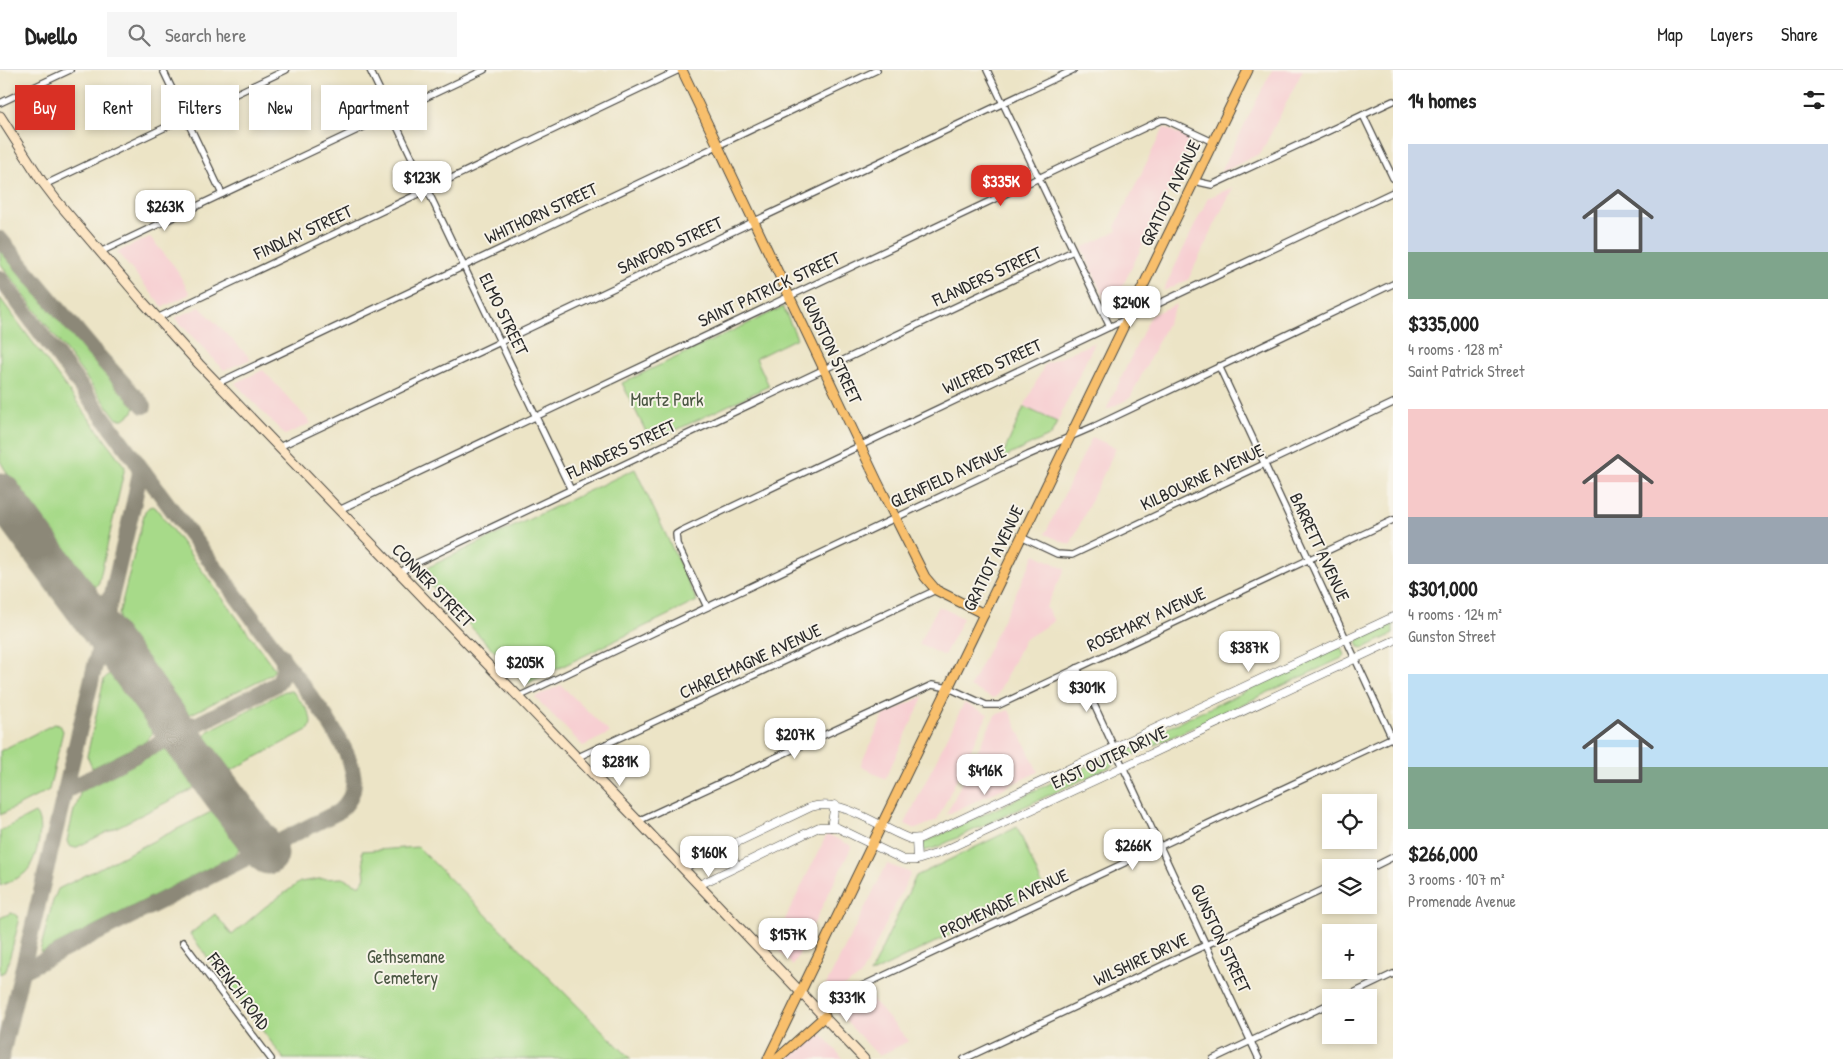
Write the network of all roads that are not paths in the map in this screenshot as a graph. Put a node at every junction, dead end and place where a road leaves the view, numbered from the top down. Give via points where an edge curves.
1 (70, 70) edge
2 (163, 70) edge
3 (286, 70) edge
4 (370, 70) edge
5 (484, 70) edge
6 (681, 70) edge
7 (877, 70) edge
8 (987, 70) edge
9 (1073, 70) edge
10 (1248, 70) edge
11 (170, 85) edge
12 (378, 85) edge
13 (239, 93) edge
14 (427, 97) edge
15 (1393, 101) edge
16 (0, 103) edge
17 (1003, 103) junction
18 (1363, 115) junction
19 (0, 116) edge
20 (161, 130) edge
21 (192, 130) edge
22 (358, 130) edge
23 (400, 130) edge
24 (1213, 142) junction
25 (718, 145) junction
26 (1038, 177) junction
27 (1393, 178) edge
28 (1194, 181) junction
29 (44, 185) junction
30 (428, 189) junction
31 (1393, 192) edge
32 (222, 194) junction
33 (754, 222) junction
34 (1073, 251) junction
35 (100, 252) junction
36 (464, 266) junction
37 (1393, 284) edge
38 (789, 296) junction
39 (157, 318) junction
40 (1127, 318) junction
41 (1110, 327) junction
42 (500, 342) junction
43 (1219, 366) junction
44 (824, 370) junction
45 (218, 383) junction
46 (1393, 403) edge
47 (536, 416) junction
48 (1070, 437) junction
49 (860, 444) junction
50 (279, 447) junction
51 (1264, 464) junction
52 (571, 490) junction
53 (339, 510) junction
54 (895, 518) junction
55 (1393, 520) edge
56 (1022, 537) junction
57 (1309, 559) junction
58 (400, 573) junction
59 (936, 590) junction
60 (707, 607) junction
61 (984, 614) junction
62 (1393, 617) edge
63 (1346, 639) junction
64 (1393, 640) edge
65 (1355, 658) junction
66 (1077, 668) junction
67 (949, 688) junction
68 (518, 697) junction
69 (1393, 739) edge
70 (1114, 749) junction
71 (576, 758) junction
72 (1123, 767) junction
73 (835, 805) junction
74 (638, 822) junction
75 (831, 826) junction
76 (881, 826) junction
77 (916, 839) junction
78 (872, 845) junction
79 (1161, 846) junction
80 (727, 847) junction
81 (1393, 857) edge
82 (917, 860) junction
83 (1377, 865) edge
84 (737, 866) junction
85 (683, 868) junction
86 (699, 885) junction
87 (1322, 890) edge
88 (182, 942) dead end
89 (1206, 945) junction
90 (1393, 974) edge
91 (1362, 989) edge
92 (800, 992) junction
93 (1322, 1007) edge
94 (823, 1014) junction
95 (1251, 1041) junction
96 (271, 1059) edge
97 (768, 1059) edge
98 (777, 1059) edge
99 (864, 1059) edge
100 (964, 1059) edge
101 (1213, 1059) edge
102 (1259, 1059) edge

1 - 16 street
2 - 11 street
3 - 13 street
4 - 12 street, ELMO STREET
5 - 14 street
6 - 25 main road, GUNSTON STREET
6 - 30 street, FINDLAY STREET
7 - 25 street, WHITHORN STREET
8 - 17 street
9 - 17 street, SANFORD STREET
10 - 24 main road, GRATIOT AVENUE
15 - 18 street
17 - 26 street
17 - 33 street, SANFORD STREET
18 - 27 street
18 - 28 street via 1212,185
19 - 29 main road, CONNER STREET
20 - 29 street
21 - 32 street
22 - 32 street
23 - 30 street, ELMO STREET
24 - 26 street, SAINT PATRICK STREET via 1160,120
24 - 28 main road, GRATIOT AVENUE
25 - 33 main road, GUNSTON STREET
25 - 36 street, WHITHORN STREET
26 - 34 street
26 - 38 street, SAINT PATRICK STREET
28 - 40 main road, GRATIOT AVENUE
29 - 35 main road, CONNER STREET
30 - 36 street, ELMO STREET
30 - 39 street, FINDLAY STREET
31 - 40 street, WILFRED STREET
32 - 35 street
33 - 38 main road, GUNSTON STREET
33 - 42 street, SANFORD STREET
34 - 41 street
34 - 44 street, FLANDERS STREET
35 - 39 main road, CONNER STREET
36 - 42 street, ELMO STREET
36 - 45 street, WHITHORN STREET
37 - 43 street, GLENFIELD AVENUE
38 - 44 main road, GUNSTON STREET
38 - 47 street, SAINT PATRICK STREET
39 - 45 main road, CONNER STREET
40 - 41 street, WILFRED STREET
40 - 48 main road, GRATIOT AVENUE
41 - 49 street, WILFRED STREET
42 - 47 street, ELMO STREET
42 - 50 street, SANFORD STREET
43 - 48 street, GLENFIELD AVENUE
43 - 51 street, BARRETT AVENUE
44 - 49 main road, GUNSTON STREET
44 - 52 street, FLANDERS STREET
45 - 50 main road, CONNER STREET
46 - 51 street, KILBOURNE AVENUE
47 - 52 street, ELMO STREET
47 - 53 street, SAINT PATRICK STREET
48 - 54 street, GLENFIELD AVENUE
48 - 56 main road, GRATIOT AVENUE
49 - 54 main road, GUNSTON STREET
49 - 60 street, WILFRED STREET via 676,534
50 - 53 main road, CONNER STREET
51 - 56 street, KILBOURNE AVENUE via 1072,555 1057,554
51 - 57 street, BARRETT AVENUE
52 - 58 street, FLANDERS STREET
53 - 58 main road, CONNER STREET
54 - 59 main road, GUNSTON STREET via 925,577
54 - 60 street, GLENFIELD AVENUE
55 - 57 street, ROSEMARY AVENUE
56 - 61 main road, GRATIOT AVENUE
57 - 63 street, BARRETT AVENUE
57 - 66 street, ROSEMARY AVENUE
58 - 68 main road, CONNER STREET
59 - 61 main road, GUNSTON STREET
59 - 71 street, CHARLEMAGNE AVENUE
60 - 68 street, GLENFIELD AVENUE
61 - 67 main road, GRATIOT AVENUE
62 - 63 street, EAST OUTER DRIVE
63 - 65 street, BARRETT AVENUE
63 - 70 street, EAST OUTER DRIVE
64 - 65 street, EAST OUTER DRIVE
65 - 69 street, BARRETT AVENUE
65 - 72 street, EAST OUTER DRIVE
66 - 67 street, ROSEMARY AVENUE via 995,706
66 - 70 street, GUNSTON STREET
67 - 74 street, ROSEMARY AVENUE via 932,685
67 - 76 main road, GRATIOT AVENUE
68 - 71 main road, CONNER STREET
69 - 79 street, PROMENADE AVENUE
70 - 72 street, GUNSTON STREET
70 - 77 street, EAST OUTER DRIVE
71 - 74 main road, CONNER STREET
72 - 79 street, GUNSTON STREET
72 - 82 street, EAST OUTER DRIVE via 940,853
73 - 75 street
73 - 76 street
73 - 80 street via 811,807
74 - 85 main road, CONNER STREET
75 - 78 street, EAST OUTER DRIVE
75 - 84 street via 811,829
76 - 77 street
76 - 78 main road, GRATIOT AVENUE
77 - 82 street
78 - 82 street, EAST OUTER DRIVE via 904,860
78 - 92 main road, GRATIOT AVENUE
79 - 89 street, GUNSTON STREET
79 - 94 street, PROMENADE AVENUE via 864,985 836,999
80 - 84 street
80 - 85 street
81 - 83 street
84 - 86 street
85 - 86 main road, CONNER STREET
86 - 92 main road, CONNER STREET
87 - 89 street, WILSHIRE DRIVE
88 - 96 street, FRENCH ROAD
89 - 95 street, GUNSTON STREET
89 - 100 street, WILSHIRE DRIVE
90 - 91 street
92 - 94 main road, CONNER STREET
92 - 97 main road, GRATIOT AVENUE
93 - 95 street
94 - 98 main road
94 - 99 main road, CONNER STREET
95 - 101 street
95 - 102 street, GUNSTON STREET

